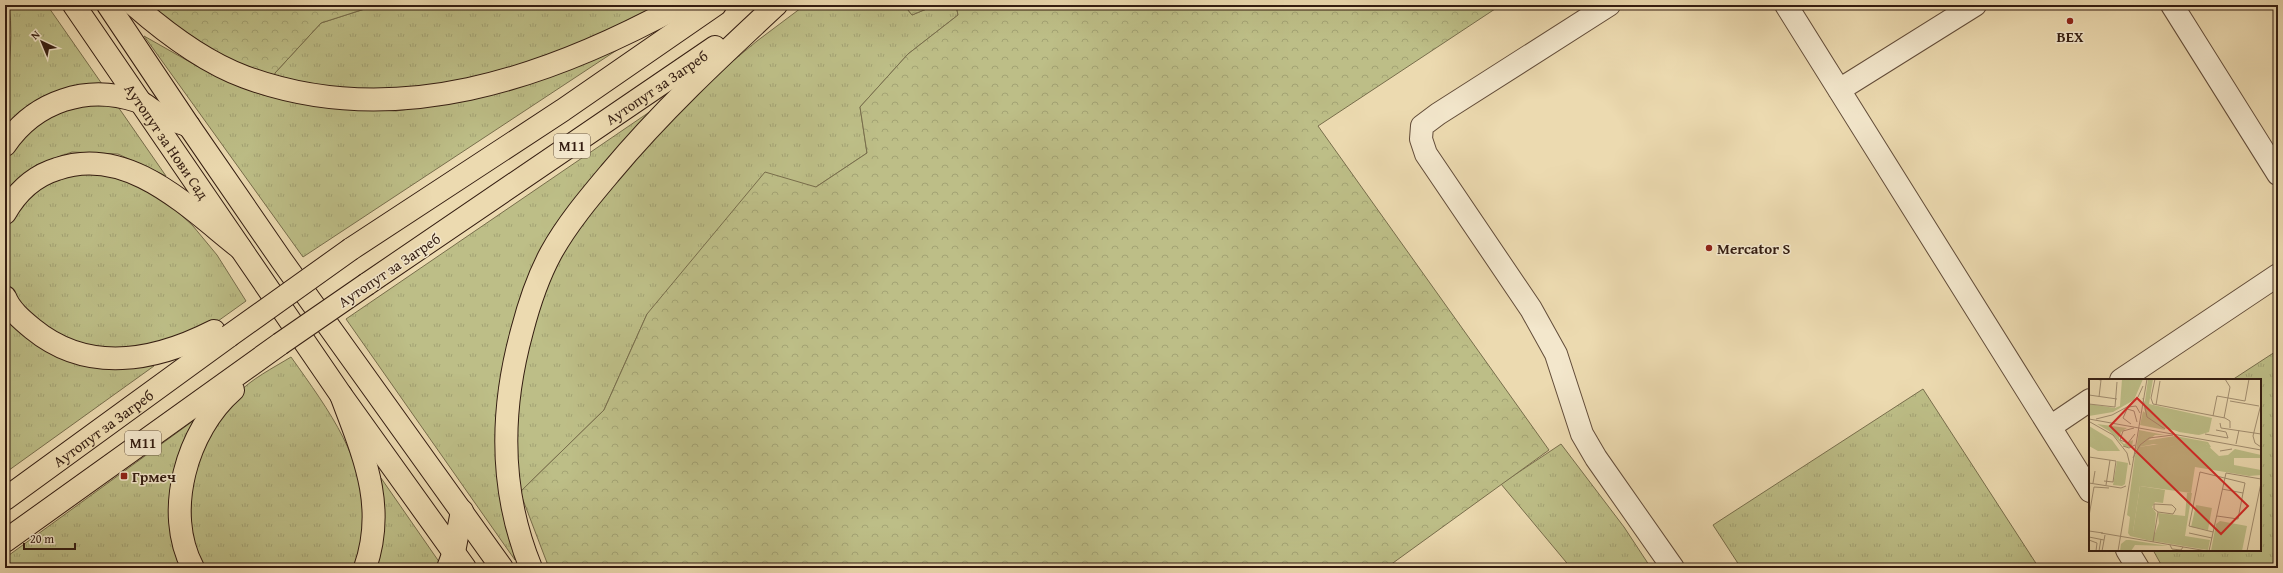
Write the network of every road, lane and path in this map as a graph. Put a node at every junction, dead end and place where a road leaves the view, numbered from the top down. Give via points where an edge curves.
1 (74, 5) edge
2 (108, 5) edge
3 (134, 5) edge
4 (681, 5) edge
5 (715, 5) edge
6 (776, 5) edge
7 (1609, 5) edge
8 (1786, 5) edge
9 (1975, 5) edge
10 (2172, 5) edge
11 (1840, 90) junction
12 (138, 101) junction
13 (189, 126) junction
14 (5, 145) edge
15 (2278, 174) edge
16 (5, 213) edge
17 (240, 248) junction
18 (2278, 275) edge
19 (5, 297) edge
20 (221, 333) junction
21 (280, 344) junction
22 (2122, 379) edge
23 (341, 395) junction
24 (2089, 401) edge
25 (2050, 427) junction
26 (2089, 489) edge
27 (5, 499) edge
28 (462, 511) junction
29 (5, 541) edge
30 (2128, 551) edge
31 (456, 563) edge
32 (193, 568) edge
33 (365, 568) edge
34 (502, 568) edge
35 (531, 568) edge
36 (1673, 568) edge
37 (2138, 568) edge

1 - 12 main road, Аутопут за Нови Сад
2 - 13 main road, Аутопут за Нови Сад
3 - 4 main road via 192,50 244,77 292,91 372,100 441,95 532,71 600,46
5 - 20 main road, M11, bridge via 556,114 351,249 290,293
6 - 21 main road, Аутопут за Загреб / M11, bridge
6 - 35 main road via 682,93 605,179 574,217 551,254 533,294 509,383 505,421 506,460 513,505 520,542
7 - 36 lane via 1438,114 1422,126 1421,139 1426,154 1531,309 1556,354 1582,434 1596,458
8 - 11 lane
9 - 11 lane
10 - 15 lane
11 - 25 lane
12 - 13 main road via 161,115
12 - 14 main road via 105,94 69,97 40,110 24,123
12 - 17 main road, Аутопут за Нови Сад
13 - 28 main road, Аутопут за Нови Сад via 282,262
16 - 17 main road via 12,200 35,179 70,164 96,163 128,171 158,185
17 - 23 main road, Аутопут за Нови Сад
18 - 22 lane
19 - 20 main road via 15,313 38,334 68,349 99,357 140,358
20 - 27 main road, Аутопут за Загреб / M11
21 - 29 main road, Аутопут за Загреб / M11
21 - 32 main road via 210,415 188,460 182,483 182,530
23 - 31 main road
23 - 33 main road via 369,476 374,506 375,531
24 - 25 lane
25 - 26 lane
28 - 31 main road
28 - 34 main road, Аутопут за Нови Сад
30 - 37 lane

